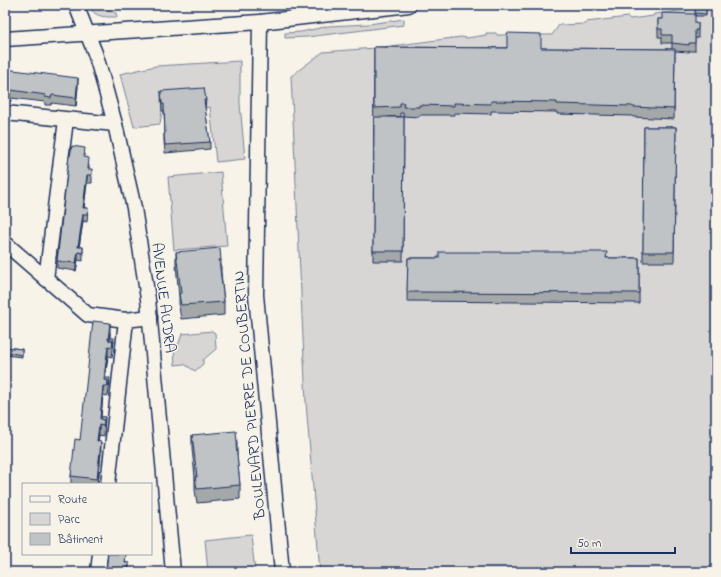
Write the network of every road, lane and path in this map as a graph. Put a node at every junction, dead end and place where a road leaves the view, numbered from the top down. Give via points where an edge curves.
1 (76, 5) edge
2 (410, 5) edge
3 (384, 7) edge
4 (260, 22) junction
5 (87, 34) junction
6 (5, 39) edge
7 (5, 113) edge
8 (66, 120) junction
9 (115, 124) junction
10 (5, 243) edge
11 (46, 279) junction
12 (150, 318) junction
13 (126, 320) junction
14 (108, 483) edge
15 (100, 555) edge
16 (98, 572) edge
17 (173, 572) edge
18 (282, 572) edge

1 - 5 street, AVENUE AUDRA
2 - 3 street
3 - 4 street
4 - 5 street
4 - 18 street, BOULEVARD PIERRE DE COUBERTIN via 256,295
5 - 6 street
5 - 9 street, AVENUE AUDRA
7 - 8 street
8 - 9 street
8 - 11 street
9 - 12 street, AVENUE AUDRA via 134,208
10 - 11 street
11 - 13 street via 88,315
12 - 13 street
12 - 17 street, AVENUE AUDRA
13 - 14 street
15 - 16 street

